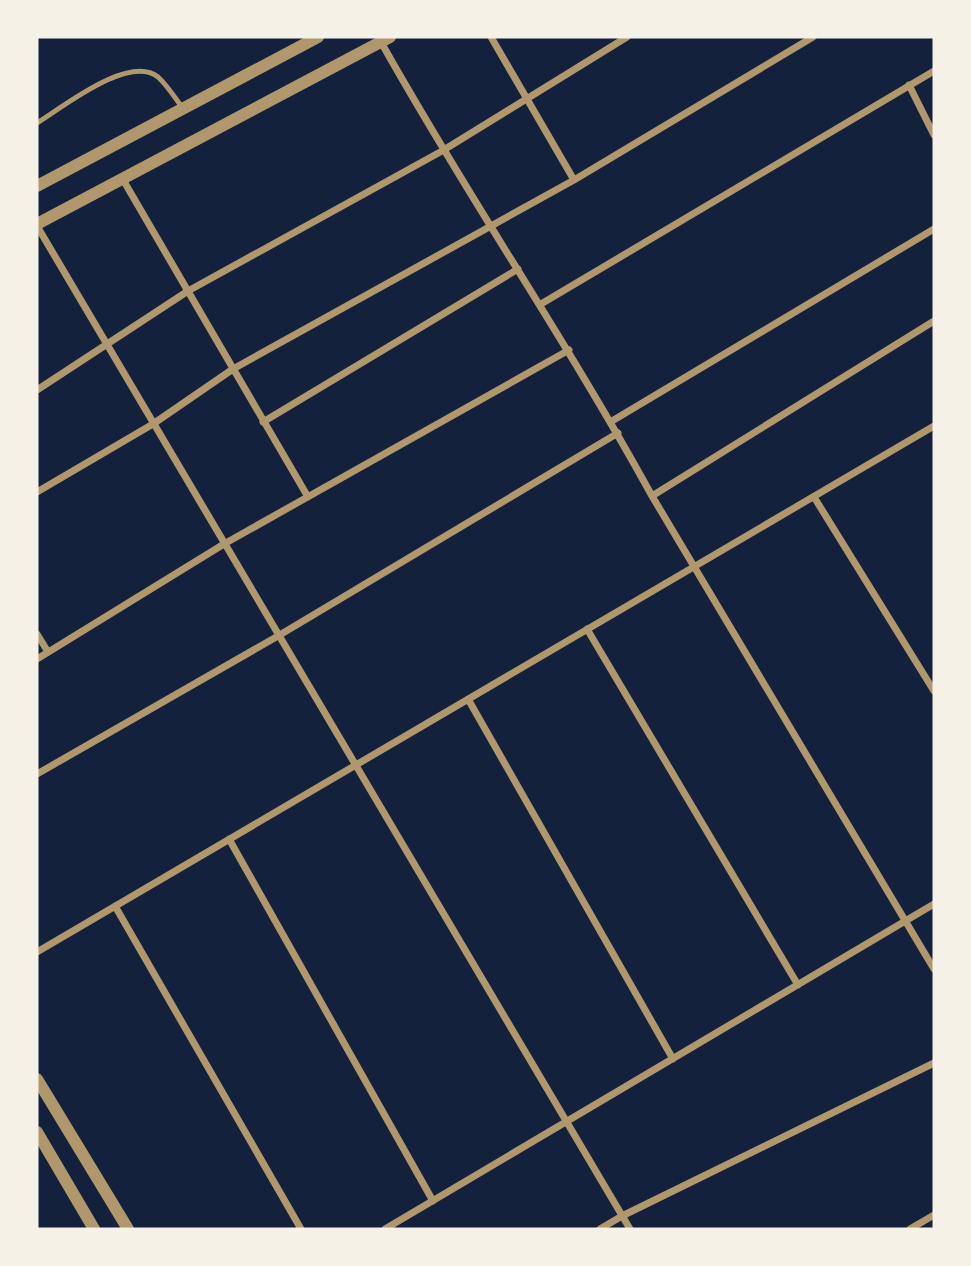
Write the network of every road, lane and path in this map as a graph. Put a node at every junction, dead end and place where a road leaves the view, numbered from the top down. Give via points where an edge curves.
1 (318, 37) edge
2 (491, 37) edge
3 (627, 37) edge
4 (813, 37) edge
5 (386, 39) edge
6 (934, 71) edge
7 (909, 85) junction
8 (524, 98) junction
9 (182, 107) junction
10 (37, 123) edge
11 (934, 135) edge
12 (442, 150) junction
13 (122, 178) junction
14 (574, 180) junction
15 (37, 186) edge
16 (37, 225) edge
17 (492, 227) junction
18 (934, 229) edge
19 (518, 269) junction
20 (188, 291) junction
21 (541, 304) junction
22 (934, 321) edge
23 (107, 346) junction
24 (569, 350) junction
25 (233, 369) junction
26 (37, 390) edge
27 (612, 421) junction
28 (263, 422) junction
29 (153, 424) junction
30 (934, 426) edge
31 (618, 432) junction
32 (37, 492) edge
33 (652, 496) junction
34 (814, 496) junction
35 (308, 497) junction
36 (224, 544) junction
37 (696, 565) junction
38 (587, 629) junction
39 (37, 634) edge
40 (278, 636) junction
41 (48, 652) junction
42 (37, 659) edge
43 (934, 691) edge
44 (467, 699) junction
45 (354, 765) junction
46 (37, 774) edge
47 (229, 839) junction
48 (934, 904) edge
49 (115, 906) junction
50 (906, 920) junction
51 (37, 952) edge
52 (934, 969) edge
53 (798, 985) junction
54 (673, 1059) junction
55 (934, 1063) edge
56 (37, 1079) edge
57 (566, 1122) junction
58 (37, 1132) edge
59 (433, 1200) junction
60 (934, 1215) edge
61 (622, 1216) junction
62 (94, 1229) edge
63 (128, 1229) edge
64 (301, 1229) edge
65 (385, 1229) edge
66 (600, 1229) edge
67 (630, 1229) edge
68 (910, 1229) edge

1 - 9 street
2 - 8 street
3 - 8 street
4 - 14 street
5 - 12 street
5 - 13 street
6 - 7 street
7 - 11 street
7 - 21 street
8 - 12 street
8 - 14 street
9 - 10 lane via 157,76 137,70 118,74
9 - 15 street
12 - 17 street
12 - 20 street
13 - 16 street
13 - 20 street
14 - 17 street
16 - 23 street
17 - 19 street
17 - 25 street
18 - 27 street
19 - 21 street
19 - 28 street
20 - 23 street
20 - 25 street
21 - 24 street
22 - 33 street
23 - 26 street
23 - 29 street
24 - 27 street
24 - 35 street
25 - 28 street
25 - 29 street
27 - 31 street
28 - 35 street
29 - 32 street
29 - 36 street
30 - 34 street
31 - 33 street
31 - 40 street
33 - 37 street
34 - 37 street
34 - 43 street
35 - 36 street
36 - 40 street
36 - 41 street
37 - 38 street
37 - 50 street
38 - 44 street
38 - 53 street
39 - 41 street
40 - 45 street
40 - 46 street
41 - 42 street
44 - 45 street
44 - 54 street
45 - 47 street
45 - 57 street
47 - 49 street
47 - 59 street
48 - 50 street
49 - 51 street
49 - 64 street
50 - 52 street
50 - 53 street
53 - 54 street
54 - 57 street
55 - 61 street
56 - 63 street
57 - 59 street
57 - 61 street
58 - 62 street
59 - 65 street
60 - 68 street
61 - 66 street
61 - 67 street

